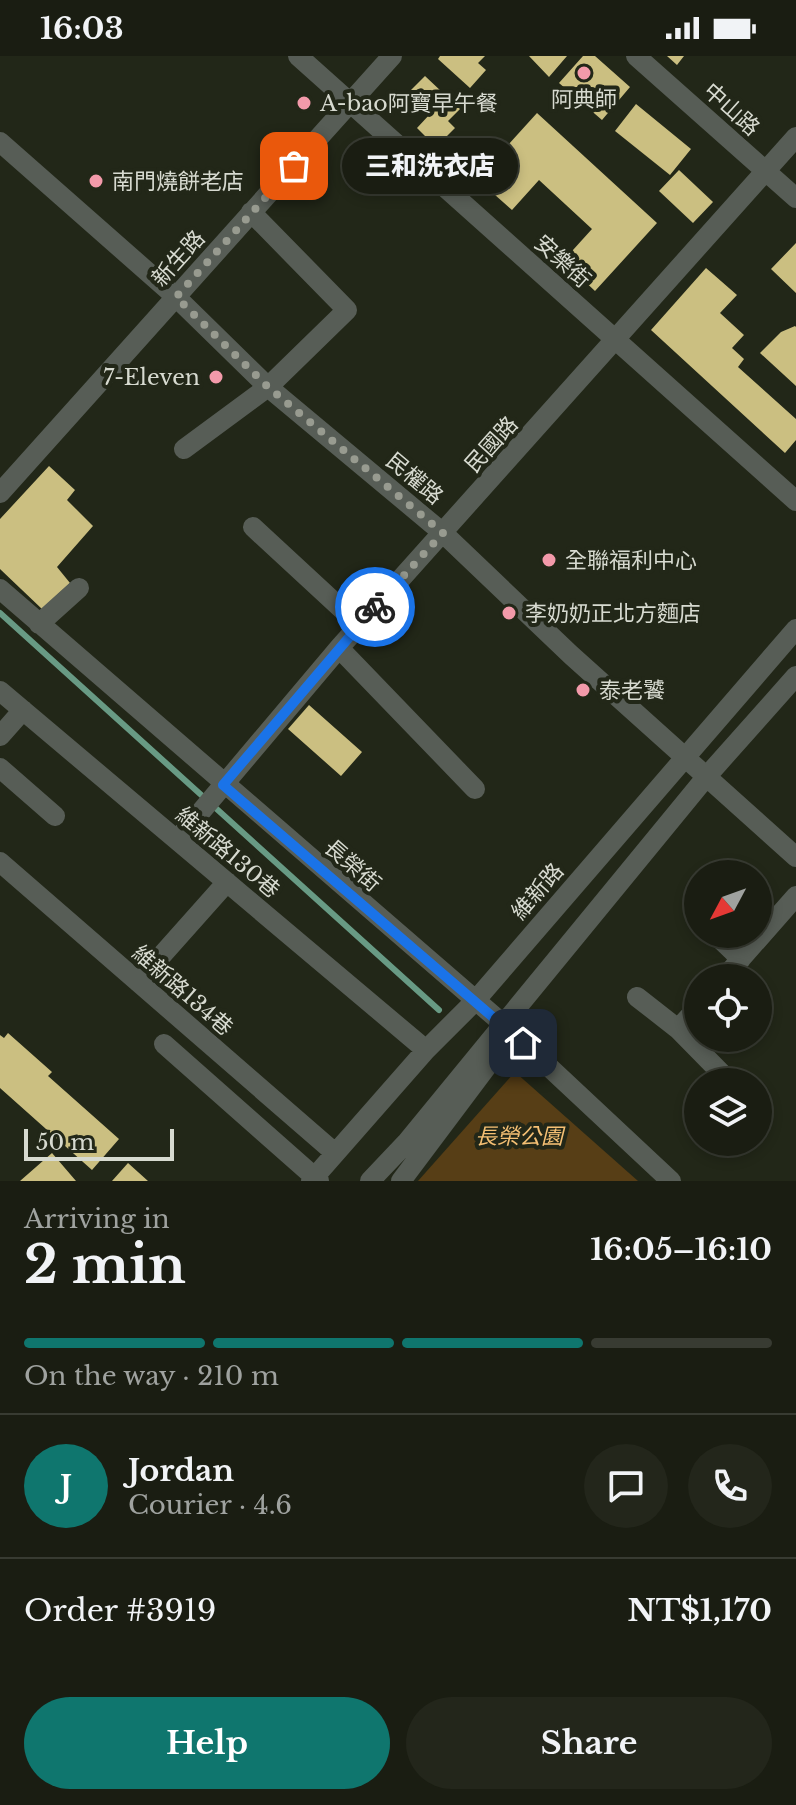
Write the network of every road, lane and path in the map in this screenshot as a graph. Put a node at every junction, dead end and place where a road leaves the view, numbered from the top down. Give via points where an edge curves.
1 (298, 56) edge
2 (392, 56) edge
3 (636, 56) edge
4 (351, 103) junction
5 (796, 137) edge
6 (0, 142) edge
7 (766, 171) junction
8 (796, 198) edge
9 (251, 212) junction
10 (176, 297) junction
11 (616, 341) junction
12 (268, 387) junction
13 (184, 449) dead end
14 (0, 493) edge
15 (796, 501) edge
16 (253, 527) dead end
17 (443, 533) junction
18 (79, 588) dead end
19 (0, 589) edge
20 (39, 624) junction
21 (359, 625) junction
22 (796, 629) edge
23 (339, 648) junction
24 (796, 676) edge
25 (0, 691) edge
26 (23, 710) junction
27 (0, 736) edge
28 (685, 755) junction
29 (0, 768) edge
30 (707, 776) junction
31 (223, 785) junction
32 (475, 789) dead end
33 (55, 816) dead end
34 (177, 840) junction
35 (796, 857) edge
36 (0, 862) edge
37 (227, 882) junction
38 (796, 896) edge
39 (730, 948) edge
40 (741, 959) junction
41 (737, 964) edge
42 (138, 982) junction
43 (637, 997) dead end
44 (475, 1001) junction
45 (684, 1022) edge
46 (502, 1023) junction
47 (678, 1029) junction
48 (164, 1044) dead end
49 (426, 1050) junction
50 (716, 1068) edge
51 (335, 1153) junction
52 (315, 1180) edge
53 (370, 1181) edge
54 (401, 1181) edge
55 (671, 1181) edge

1 - 4 street, 安樂街
2 - 4 street, 新生路
3 - 7 street, 中山路
4 - 9 street, 新生路
4 - 11 street, 安樂街
5 - 7 street, 民國路
6 - 10 street, 民權路
7 - 8 street, 中山路
7 - 11 street, 民國路
9 - 10 street, 新生路
9 - 12 street via 347,310
10 - 12 street, 民權路
10 - 14 street, 新生路
11 - 15 street, 安樂街
11 - 17 street, 民國路
12 - 13 street
12 - 17 street, 民權路
16 - 21 street
17 - 21 street, 民國路
17 - 28 street, 民權路
18 - 20 street
19 - 20 street, 長榮街
20 - 31 street, 長榮街
21 - 23 street, 民國路
22 - 28 street, 維新路
23 - 31 street, 民國路
23 - 32 street
24 - 30 street
25 - 26 street, 維新路130巷
26 - 27 street
26 - 34 street, 維新路130巷
28 - 30 street, 民權路
28 - 44 street, 維新路
29 - 33 street
30 - 35 street, 民權路
30 - 46 street
31 - 34 street, 民國路
31 - 44 street, 長榮街
34 - 37 street, 維新路130巷
36 - 42 street, 維新路134巷
37 - 42 street
37 - 49 street, 維新路130巷
38 - 40 street
39 - 40 street
40 - 41 street
42 - 51 street, 維新路134巷
43 - 47 street
44 - 46 street, 長榮街
44 - 49 street, 維新路
45 - 47 street
46 - 53 street
46 - 54 street via 491,1061
46 - 55 street, 長榮街
47 - 50 street
48 - 52 street
49 - 51 street, 維新路
51 - 52 street, 維新路

